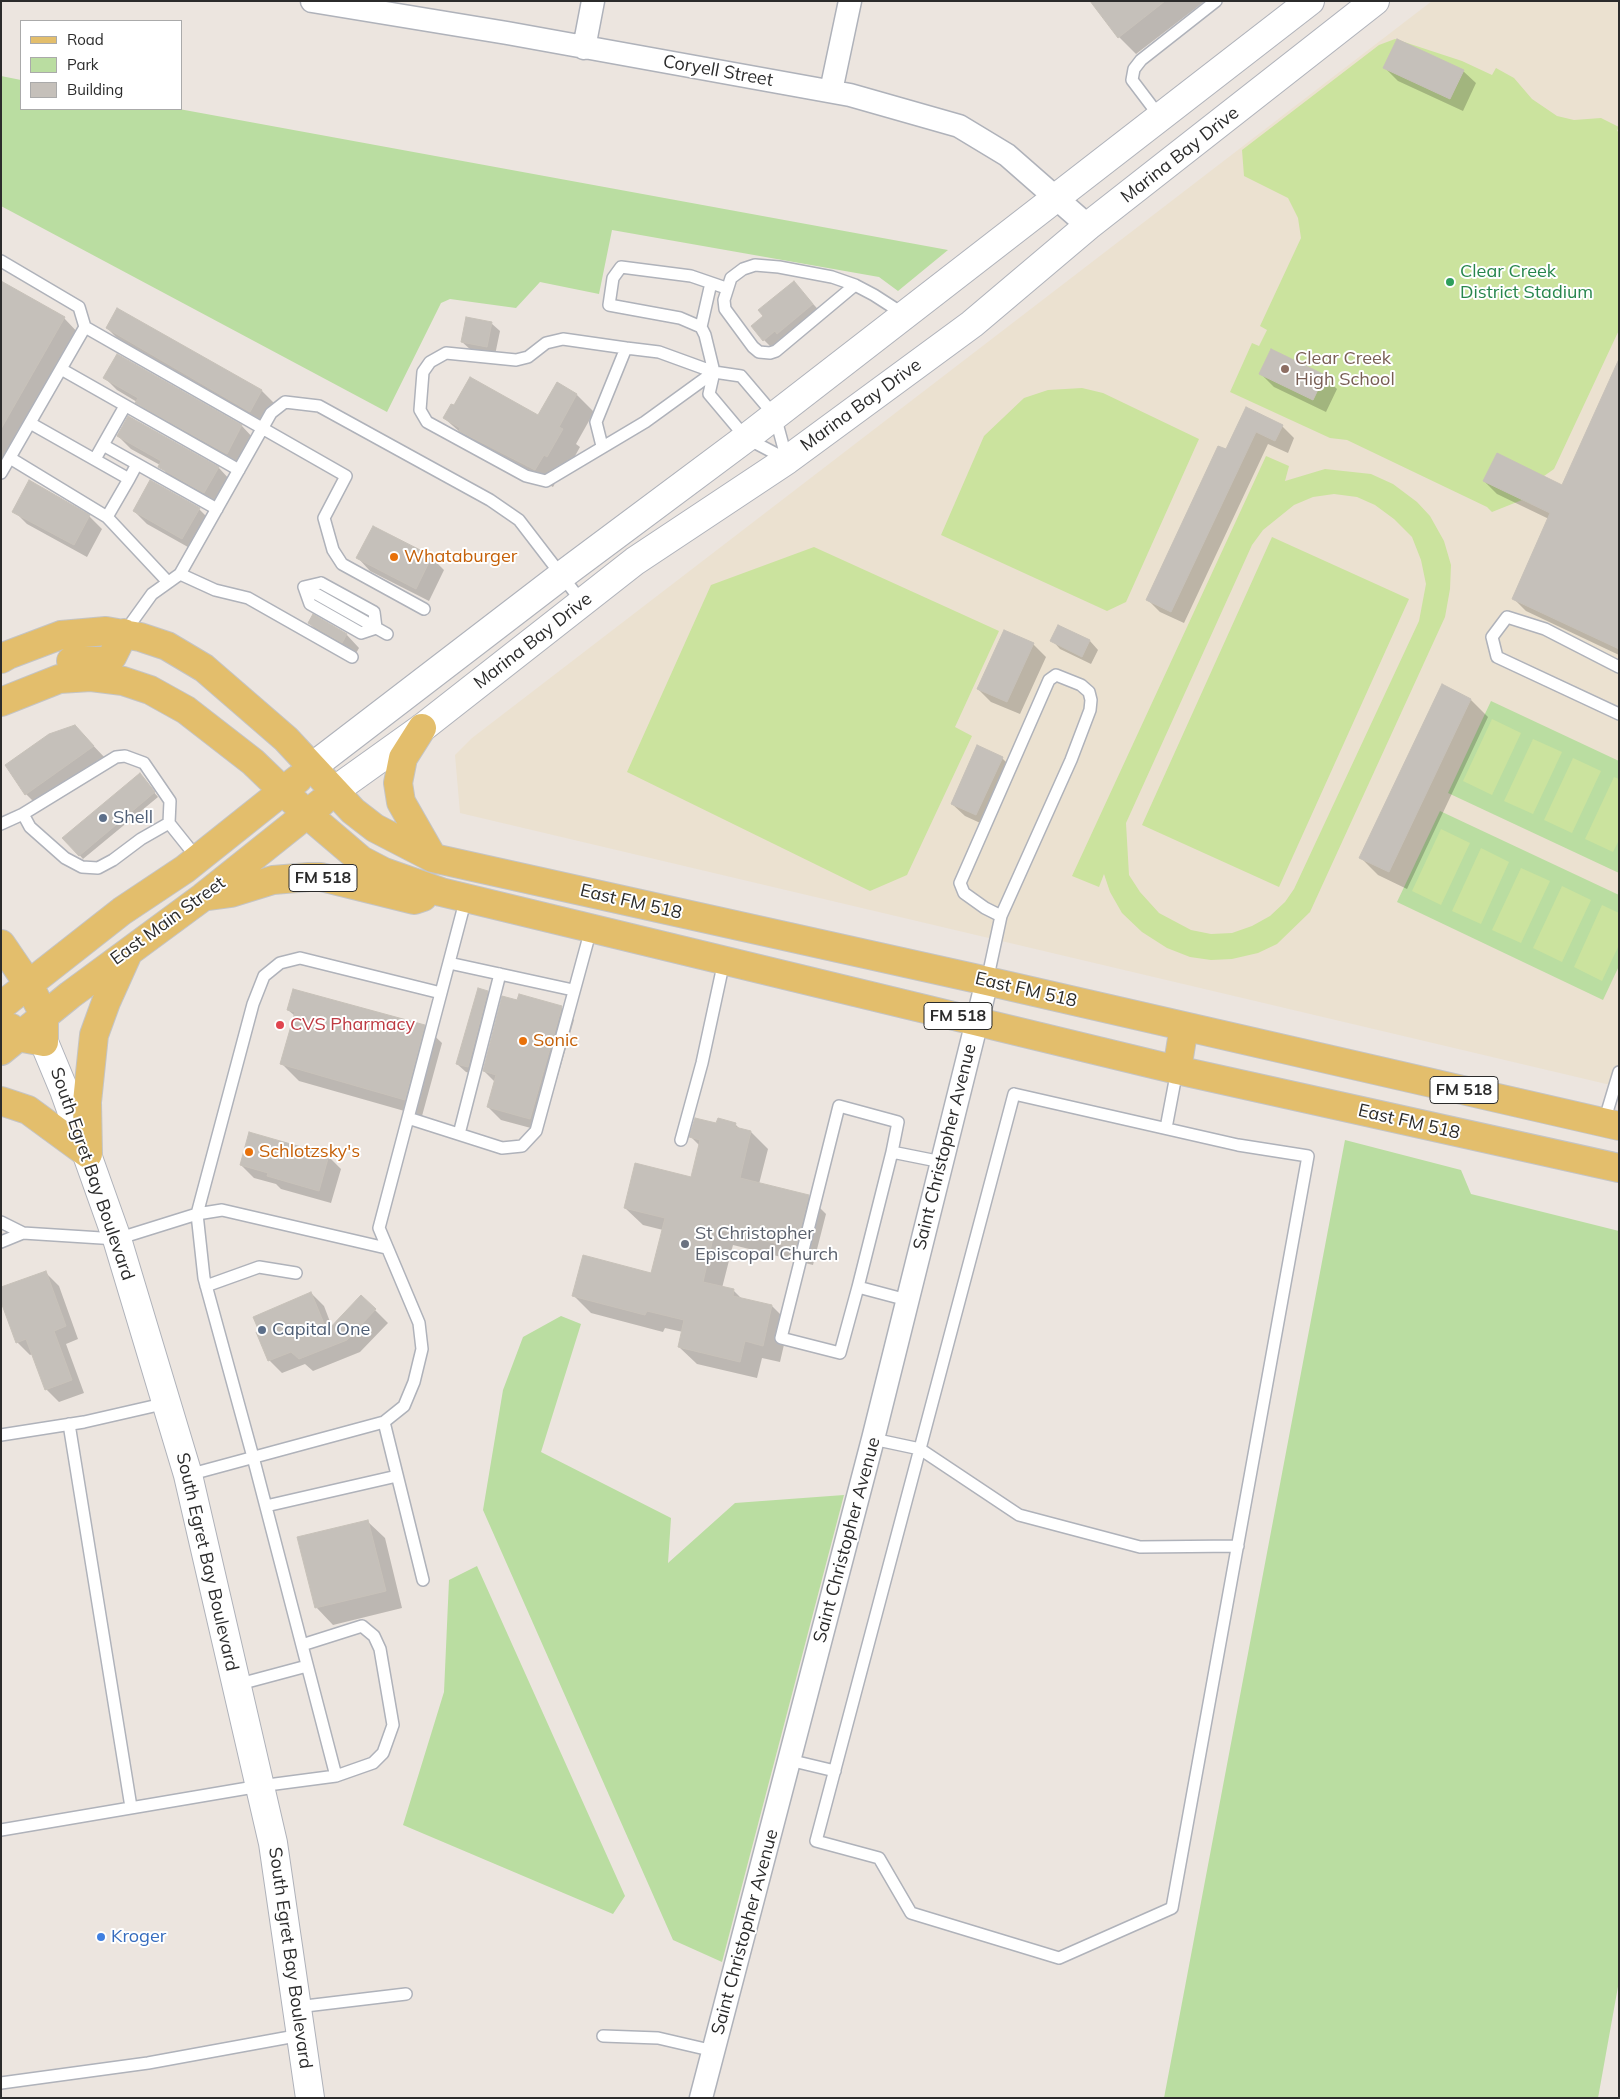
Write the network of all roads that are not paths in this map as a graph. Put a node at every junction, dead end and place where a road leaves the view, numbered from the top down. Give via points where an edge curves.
1 (593, 1) edge
2 (850, 1) edge
3 (1216, 1) edge
4 (1310, 1) edge
5 (321, 2) edge
6 (1364, 5) edge
7 (584, 48) junction
8 (831, 91) junction
9 (1160, 118) junction
10 (1056, 198) junction
11 (1088, 226) junction
12 (1, 261) edge
13 (711, 282) junction
14 (855, 285) junction
15 (726, 288) junction
16 (905, 314) junction
17 (701, 327) junction
18 (85, 328) junction
19 (626, 348) junction
20 (61, 369) junction
21 (714, 372) junction
22 (125, 406) junction
23 (775, 416) junction
24 (30, 422) junction
25 (263, 428) junction
26 (746, 438) junction
27 (103, 445) junction
28 (602, 446) junction
29 (10, 458) junction
30 (94, 460) junction
31 (787, 460) junction
32 (137, 464) junction
33 (239, 470) junction
34 (1, 473) edge
35 (129, 479) junction
36 (217, 508) junction
37 (107, 516) junction
38 (180, 574) junction
39 (561, 576) junction
40 (167, 581) junction
41 (582, 602) junction
42 (424, 609) dead end
43 (376, 628) junction
44 (124, 633) junction
45 (387, 634) dead end
46 (352, 657) dead end
47 (1, 659) edge
48 (1619, 667) edge
49 (1, 697) edge
50 (1, 702) edge
51 (1619, 714) edge
52 (422, 728) junction
53 (312, 767) junction
54 (285, 790) junction
55 (334, 791) junction
56 (23, 814) junction
57 (308, 814) junction
58 (169, 823) junction
59 (1, 824) edge
60 (197, 858) junction
61 (433, 858) junction
62 (454, 895) junction
63 (203, 897) junction
64 (1001, 916) junction
65 (591, 929) junction
66 (1, 944) edge
67 (129, 950) junction
68 (724, 961) junction
69 (449, 962) junction
70 (500, 974) junction
71 (987, 981) junction
72 (29, 985) junction
73 (574, 990) junction
74 (441, 993) junction
75 (1, 1006) edge
76 (1, 1015) edge
77 (44, 1015) junction
78 (977, 1021) junction
79 (1184, 1026) junction
80 (21, 1043) edge
81 (1176, 1070) junction
82 (1619, 1072) edge
83 (1, 1101) edge
84 (408, 1118) junction
85 (1611, 1124) edge
86 (1166, 1128) junction
87 (459, 1134) junction
88 (681, 1140) dead end
89 (892, 1152) junction
90 (88, 1154) junction
91 (942, 1162) junction
92 (1609, 1166) edge
93 (197, 1214) junction
94 (1, 1222) edge
95 (23, 1233) junction
96 (117, 1240) junction
97 (1, 1242) edge
98 (386, 1248) junction
99 (296, 1273) dead end
100 (206, 1286) junction
101 (858, 1287) junction
102 (907, 1300) junction
103 (167, 1403) junction
104 (384, 1422) junction
105 (69, 1424) junction
106 (1, 1435) edge
107 (873, 1439) junction
108 (920, 1448) junction
109 (253, 1457) junction
110 (188, 1475) junction
111 (397, 1476) junction
112 (266, 1506) junction
113 (1238, 1546) junction
114 (423, 1580) dead end
115 (302, 1645) junction
116 (307, 1666) junction
117 (236, 1685) junction
118 (789, 1760) junction
119 (835, 1771) junction
120 (336, 1776) junction
121 (260, 1786) junction
122 (131, 1808) junction
123 (1, 1830) edge
124 (406, 1994) dead end
125 (297, 2008) junction
126 (301, 2035) junction
127 (603, 2036) dead end
128 (714, 2051) junction
129 (1, 2083) edge
130 (310, 2098) edge
131 (702, 2098) edge

1 - 7 street
2 - 8 street
3 - 9 lane via 1134,69 1132,80
4 - 9 main road, Marina Bay Drive
5 - 7 street, Coryell Street
6 - 11 main road, Marina Bay Drive
7 - 8 street, Coryell Street
8 - 10 street, Coryell Street via 959,126 1007,155
9 - 10 main road, Marina Bay Drive
10 - 11 street, Coryell Street
10 - 16 main road, Marina Bay Drive
11 - 31 main road, Marina Bay Drive via 972,324
12 - 18 lane via 79,307
13 - 15 lane
13 - 17 lane
13 - 17 lane via 691,276 621,267 613,278 609,305 680,318
14 - 15 lane via 779,266 755,265 731,278
14 - 15 lane via 770,353 759,352 753,347 731,319 725,309
14 - 16 lane
16 - 23 main road, Marina Bay Drive
17 - 21 lane
18 - 20 lane
18 - 25 lane
19 - 21 lane via 659,352
19 - 28 lane via 596,422
19 - 28 lane via 562,340 546,343 528,357 516,360 446,353 430,362 423,372 420,410 427,422 526,476 546,481
20 - 22 lane
20 - 24 lane
21 - 23 lane via 741,376
21 - 26 lane via 709,394
21 - 28 lane via 645,422
22 - 27 lane
22 - 33 lane
23 - 26 main road, Marina Bay Drive
23 - 31 lane
24 - 29 lane
24 - 30 lane
25 - 33 lane
25 - 39 lane via 271,413 285,402 319,406 490,500 519,520
25 - 42 lane via 346,476 324,518 332,550 342,564
26 - 31 lane
26 - 39 main road, Marina Bay Drive
27 - 30 lane
27 - 32 lane
29 - 34 lane
29 - 37 lane
30 - 35 lane
31 - 41 main road, Marina Bay Drive via 635,561
32 - 35 lane
32 - 36 lane
33 - 36 lane
35 - 37 lane
36 - 38 lane
37 - 40 lane
38 - 40 lane
38 - 46 lane via 215,590 248,598
39 - 41 lane
39 - 53 main road, Marina Bay Drive
40 - 44 lane via 152,594
41 - 52 main road, Marina Bay Drive
43 - 43 lane via 374,612 321,583 304,587 310,604 362,633
43 - 45 lane
44 - 47 main road via 106,631 61,635
44 - 49 main road via 112,657 104,661 72,661 26,673
44 - 53 main road via 167,646 204,668 286,739
48 - 51 lane via 1545,629 1507,617 1492,637 1497,657
50 - 54 main road, East FM 518 via 59,679 91,677 132,684 186,710
52 - 55 main road, Marina Bay Drive
52 - 61 main road via 402,758 398,783 401,802
53 - 54 main road, East Main Street
53 - 55 main road, FM 518
54 - 57 main road, East FM 518
54 - 60 main road, East Main Street
55 - 57 main road, East Main Street
55 - 61 main road, FM 518 via 375,828
56 - 58 lane via 30,827 65,858 82,867 98,868
56 - 58 lane via 116,758 125,756 144,763 170,801
56 - 59 lane
57 - 62 main road, East FM 518 via 361,860 384,872
57 - 63 main road, East Main Street
58 - 60 lane
60 - 72 main road, East Main Street via 122,911
61 - 71 main road, East FM 518 / FM 518
62 - 63 main road, FM 518 via 414,900 309,877 273,880 231,893
62 - 65 main road, East FM 518 / FM 518
62 - 69 lane
63 - 67 main road, East Main Street / FM 518
64 - 64 lane via 964,893 960,883 1049,680 1056,675 1081,685 1089,692 1090,710
64 - 71 lane
65 - 68 main road, East FM 518 / FM 518
65 - 73 lane
66 - 72 main road
67 - 77 main road, East Main Street / FM 518
67 - 90 main road via 94,1035 87,1102
68 - 78 main road, East FM 518 / FM 518
68 - 88 lane
69 - 70 lane
69 - 74 lane
70 - 73 lane
70 - 87 lane
71 - 78 street, Saint Christopher Avenue
71 - 79 main road, East FM 518 / FM 518
72 - 75 main road, East Main Street
72 - 77 main road
73 - 87 lane via 536,1131 522,1146 502,1148
74 - 84 lane
74 - 93 lane via 300,958 280,963 264,976 253,1004
76 - 80 main road
77 - 80 main road, East Main Street / FM 518
78 - 81 main road, East FM 518 / FM 518
78 - 91 street, Saint Christopher Avenue
79 - 81 main road
79 - 85 main road, East FM 518 / FM 518
80 - 90 main road, South Egret Bay Boulevard
81 - 86 lane
81 - 92 main road, East FM 518 / FM 518
82 - 85 lane
83 - 90 main road via 28,1110
84 - 87 lane
84 - 98 lane via 379,1228
85 - 92 main road
86 - 108 lane via 1014,1094
86 - 113 lane via 1242,1146 1308,1156
89 - 91 lane
89 - 101 lane
89 - 101 lane via 898,1122 839,1106 781,1338 840,1353
90 - 96 main road, South Egret Bay Boulevard
91 - 102 street, Saint Christopher Avenue
93 - 96 lane
93 - 98 lane via 222,1210
93 - 100 lane
94 - 95 lane
95 - 96 lane
95 - 97 lane
96 - 103 main road, South Egret Bay Boulevard
98 - 104 lane via 419,1322 422,1349 404,1406
99 - 100 lane via 259,1267
100 - 109 lane
101 - 102 lane
102 - 107 street, Saint Christopher Avenue
103 - 105 lane
103 - 110 main road, South Egret Bay Boulevard
104 - 109 lane
104 - 111 lane
105 - 106 lane
105 - 122 lane
107 - 108 lane
107 - 118 street, Saint Christopher Avenue
108 - 113 lane via 1019,1515 1140,1547
108 - 119 lane
109 - 110 lane
109 - 112 lane
110 - 117 main road, South Egret Bay Boulevard
111 - 112 lane
111 - 114 lane
112 - 115 lane
113 - 119 lane via 1172,1908 1059,1958 911,1913 879,1858 816,1841
115 - 116 lane
115 - 120 lane via 362,1626 374,1636 380,1649 393,1724 390,1740 373,1763
116 - 117 lane
116 - 120 lane
117 - 121 main road, South Egret Bay Boulevard
118 - 119 lane
118 - 128 street, Saint Christopher Avenue
120 - 121 lane
121 - 122 lane
121 - 125 main road, South Egret Bay Boulevard via 273,1843
122 - 123 lane
124 - 125 lane
125 - 126 main road, South Egret Bay Boulevard
126 - 129 lane via 148,2063
126 - 130 main road, South Egret Bay Boulevard
127 - 128 lane via 658,2038
128 - 131 street, Saint Christopher Avenue

